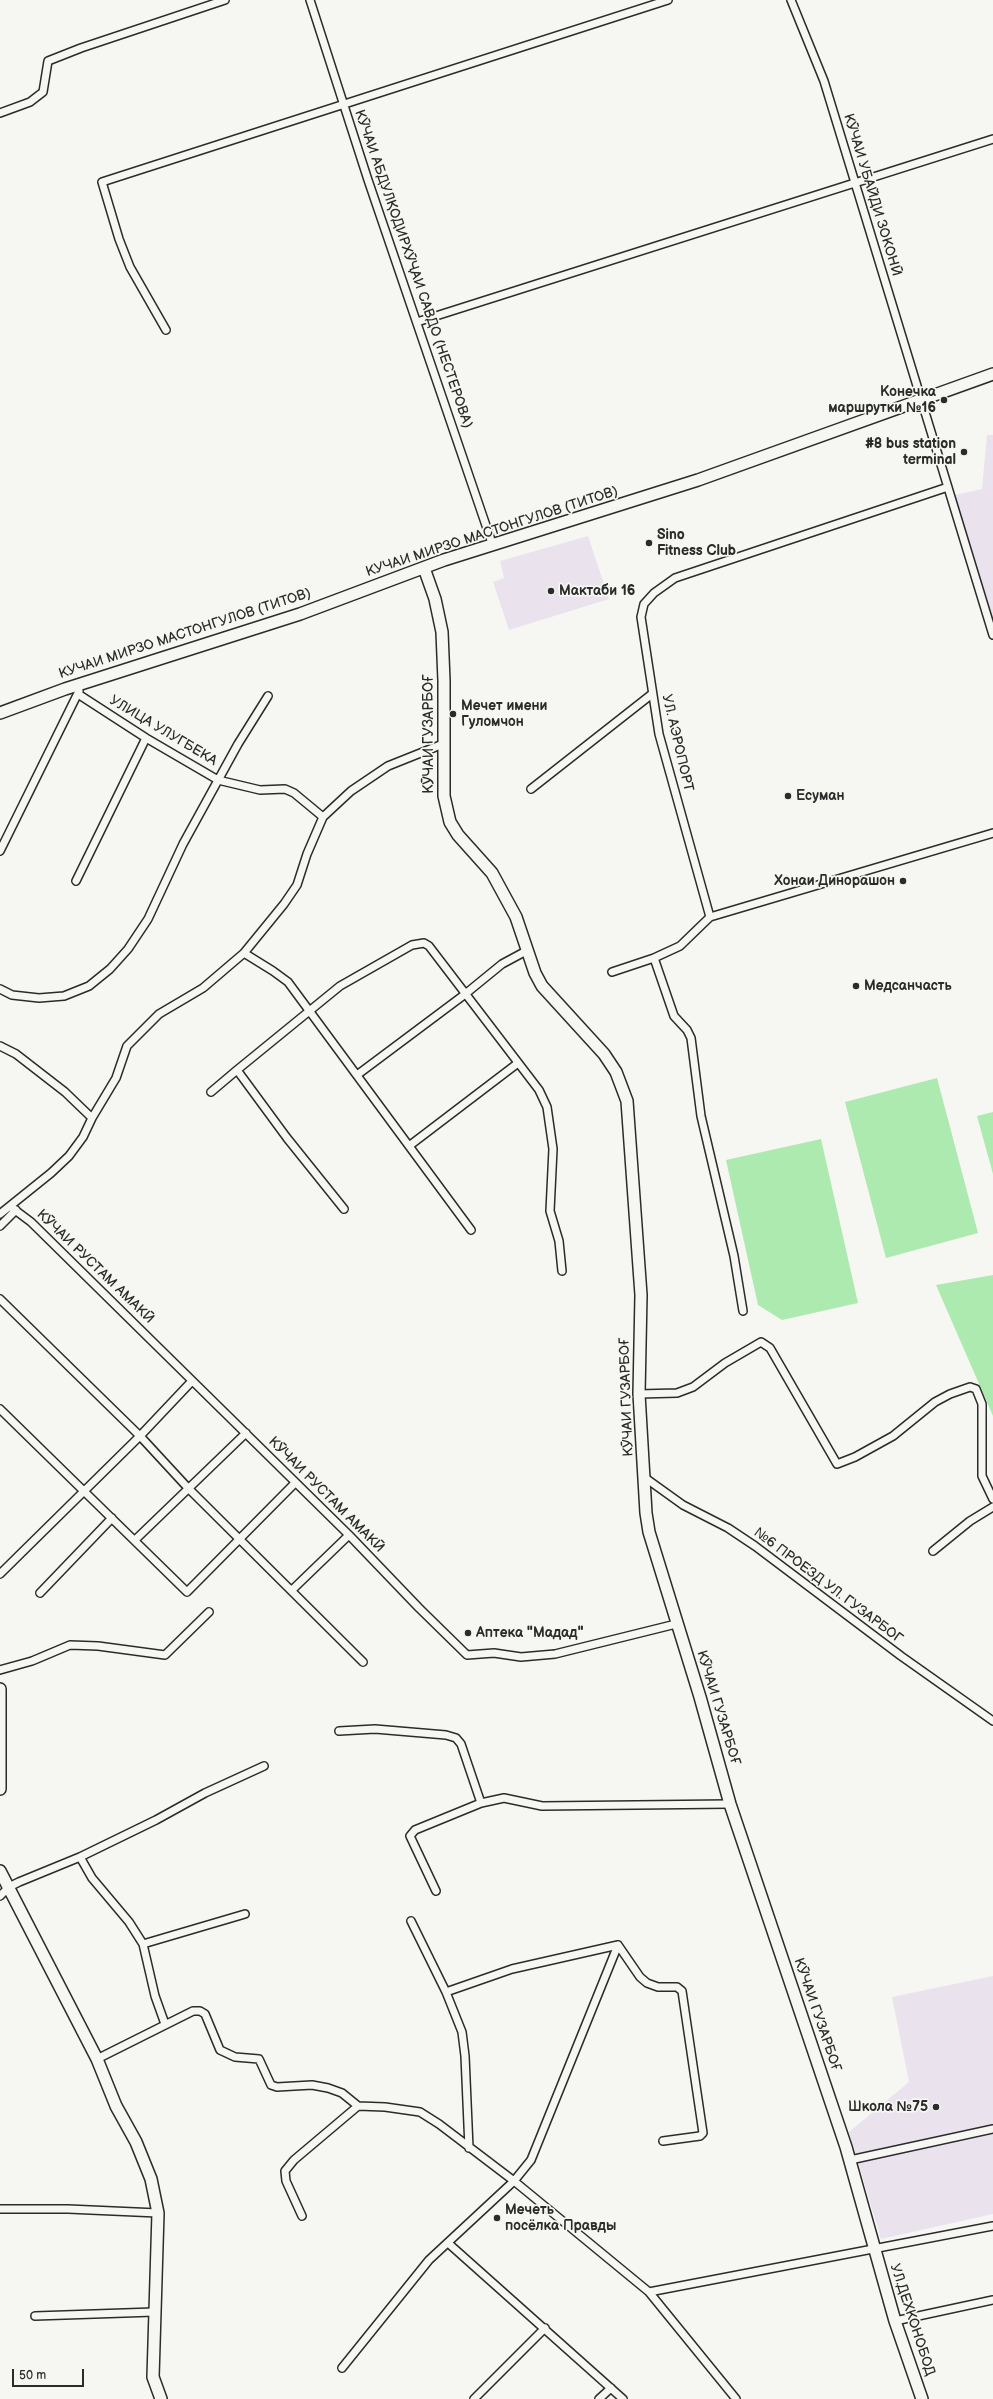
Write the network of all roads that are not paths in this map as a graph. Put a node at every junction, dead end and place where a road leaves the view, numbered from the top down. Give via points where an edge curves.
1 (225, 0) edge
2 (310, 0) edge
3 (668, 0) edge
4 (791, 0) edge
5 (344, 105) junction
6 (0, 113) edge
7 (993, 139) edge
8 (855, 182) junction
9 (417, 322) junction
10 (166, 330) dead end
11 (993, 374) edge
12 (921, 400) junction
13 (948, 487) junction
14 (493, 546) junction
15 (424, 568) junction
16 (993, 635) edge
17 (79, 689) junction
18 (652, 694) junction
19 (268, 696) dead end
20 (0, 713) edge
21 (146, 738) junction
22 (443, 744) junction
23 (218, 780) junction
24 (531, 789) dead end
25 (323, 817) junction
26 (993, 833) edge
27 (0, 851) edge
28 (76, 881) dead end
29 (710, 918) junction
30 (528, 950) junction
31 (244, 954) junction
32 (654, 958) junction
33 (612, 972) dead end
34 (0, 989) edge
35 (464, 995) junction
36 (309, 1011) junction
37 (0, 1046) edge
38 (518, 1063) junction
39 (237, 1070) junction
40 (357, 1075) junction
41 (211, 1092) dead end
42 (92, 1118) junction
43 (409, 1146) junction
44 (14, 1208) junction
45 (344, 1209) dead end
46 (0, 1214) edge
47 (0, 1226) edge
48 (470, 1230) dead end
49 (562, 1271) dead end
50 (0, 1299) edge
51 (743, 1311) dead end
52 (192, 1381) junction
53 (639, 1394) junction
54 (0, 1409) edge
55 (246, 1433) junction
56 (140, 1436) junction
57 (644, 1477) junction
58 (295, 1482) junction
59 (188, 1488) junction
60 (84, 1491) junction
61 (993, 1499) edge
62 (993, 1507) edge
63 (112, 1518) junction
64 (349, 1535) junction
65 (240, 1538) junction
66 (135, 1540) junction
67 (933, 1551) dead end
68 (0, 1574) edge
69 (292, 1590) junction
70 (40, 1593) dead end
71 (209, 1612) dead end
72 (676, 1624) junction
73 (363, 1662) dead end
74 (0, 1670) edge
75 (0, 1689) edge
76 (993, 1721) edge
77 (339, 1731) dead end
78 (1, 1733) edge
79 (264, 1766) dead end
80 (0, 1789) edge
81 (481, 1803) junction
82 (730, 1804) junction
83 (80, 1857) junction
84 (0, 1871) edge
85 (9, 1887) junction
86 (436, 1891) dead end
87 (0, 1896) edge
88 (245, 1914) dead end
89 (411, 1921) dead end
90 (143, 1944) junction
91 (618, 1945) junction
92 (446, 1992) junction
93 (165, 2024) junction
94 (97, 2059) junction
95 (358, 2106) junction
96 (993, 2129) edge
97 (663, 2141) dead end
98 (469, 2148) junction
99 (850, 2160) junction
100 (514, 2181) junction
101 (0, 2209) edge
102 (158, 2213) junction
103 (302, 2216) dead end
104 (993, 2226) edge
105 (448, 2243) junction
106 (875, 2250) junction
107 (649, 2292) junction
108 (993, 2300) edge
109 (154, 2312) junction
110 (35, 2316) dead end
111 (895, 2321) junction
112 (545, 2328) junction
113 (342, 2368) dead end
114 (611, 2388) junction
115 (161, 2399) edge
116 (474, 2399) edge
117 (599, 2399) edge
118 (623, 2399) edge
119 (736, 2399) edge
120 (922, 2399) edge

1 - 6 street via 48,61 43,92 30,102
2 - 5 street, КӮЧАИ АБДУЛҚОДИРХӮҶАИ САВДО (НЕСТЕРОВА)
3 - 5 street
4 - 8 street, КӮЧАИ УБАЙДИ ЗОКОНӢ via 824,81
5 - 9 street, КӮЧАИ АБДУЛҚОДИРХӮҶАИ САВДО (НЕСТЕРОВА)
5 - 10 street via 102,182 130,267
7 - 8 street
8 - 9 street
8 - 12 street, КӮЧАИ УБАЙДИ ЗОКОНӢ
9 - 14 street, КӮЧАИ АБДУЛҚОДИРХӮҶАИ САВДО (НЕСТЕРОВА)
11 - 12 street, КУЧАИ МИРЗО МАСТОНГУЛОВ (ТИТОВ)
12 - 13 street, КӮЧАИ УБАЙДИ ЗОКОНӢ
12 - 14 street, КУЧАИ МИРЗО МАСТОНГУЛОВ (ТИТОВ) via 705,477
13 - 16 street, КӮЧАИ УБАЙДИ ЗОКОНӢ
13 - 18 street, УЛ. АЭРОПОРТ via 739,555 670,582 654,593 644,604 641,617
14 - 15 street, КУЧАИ МИРЗО МАСТОНГУЛОВ (ТИТОВ)
15 - 17 street, КУЧАИ МИРЗО МАСТОНГУЛОВ (ТИТОВ) via 260,628
15 - 22 street, КӮЧАИ ГУЗАРБОҒ via 435,599 442,632
17 - 20 street, КУЧАИ МИРЗО МАСТОНГУЛОВ (ТИТОВ)
17 - 21 street, УЛИЦА УЛУГБЕКА
17 - 27 street
18 - 24 street
18 - 29 street, УЛ. АЭРОПОРТ via 659,734
19 - 23 street
21 - 23 street, УЛИЦА УЛУГБЕКА
21 - 28 street
22 - 25 street via 388,766 351,791
22 - 30 street, КӮЧАИ ГУЗАРБОҒ via 444,796 450,822 458,835 492,873 516,917
23 - 25 street, УЛИЦА УЛУГБЕКА via 260,790 285,789 294,793
23 - 34 street via 183,844 148,919 128,949 110,969 89,986 64,996 39,998 12,995
25 - 31 street via 297,885
26 - 29 street
29 - 32 street via 680,946
30 - 35 street via 502,964
30 - 53 street, КӮЧАИ ГУЗАРБОҒ via 542,986 604,1054 616,1072 627,1101 641,1295
31 - 36 street via 273,970 288,982
31 - 42 street via 203,988 159,1014 127,1046 116,1078
32 - 33 street
32 - 51 street via 674,1016 691,1038 700,1116 734,1256
35 - 36 street via 429,946 418,942 340,986
35 - 38 street
35 - 40 street
36 - 39 street
36 - 40 street
37 - 42 street via 16,1054 65,1092
38 - 43 street
38 - 49 street via 539,1090 551,1124 553,1149 550,1211 559,1241
39 - 41 street
39 - 45 street
40 - 43 street
42 - 44 street via 83,1137 69,1156
43 - 48 street
44 - 46 street
44 - 47 street
44 - 52 street, КӮЧАИ РУСТАМ АМАКӢ
50 - 56 street
52 - 55 street, КӮЧАИ РУСТАМ АМАКӢ
52 - 56 street
53 - 57 street, КӮЧАИ ГУЗАРБОҒ
53 - 61 street via 677,1393 693,1387 725,1363 761,1342 770,1348 837,1464 856,1457 893,1436 934,1402 970,1387 976,1389 982,1404 982,1476
54 - 60 street
55 - 58 street, КӮЧАИ РУСТАМ АМАКӢ
55 - 59 street
56 - 59 street
56 - 60 street
57 - 72 street, КӮЧАИ ГУЗАРБОҒ via 649,1532
57 - 76 street, №6 ПРОЕЗД УЛ. ГУЗАРБОГ via 683,1505 728,1528 755,1546 901,1656
58 - 64 street, КӮЧАИ РУСТАМ АМАКӢ
58 - 65 street
59 - 65 street
59 - 66 street
60 - 63 street
60 - 68 street
62 - 67 street via 970,1520
63 - 66 street
63 - 70 street
64 - 69 street
64 - 72 street, КӮЧАИ РУСТАМ АМАКӢ via 467,1655 521,1657 555,1654
65 - 66 street via 187,1592
65 - 69 street
69 - 73 street
71 - 74 street via 170,1653 165,1655 70,1645 32,1661
72 - 82 street, КӮЧАИ ГУЗАРБОҒ
75 - 78 street
77 - 81 street via 375,1730 446,1735 456,1738 461,1744
78 - 80 street
79 - 83 street
81 - 82 street via 504,1798 542,1806
81 - 86 street via 415,1830 410,1836
82 - 99 street, КӮЧАИ ГУЗАРБОҒ
83 - 85 street
83 - 90 street via 92,1878 129,1922
84 - 85 street
85 - 87 street
85 - 94 street
88 - 90 street
89 - 92 street
90 - 93 street via 155,1996
91 - 92 street via 512,1969
91 - 97 street via 647,1983 658,1987 677,1987 682,1991 703,2133 700,2136
91 - 100 street via 531,2160
92 - 98 street via 462,2032 466,2056
93 - 94 street
93 - 95 street via 193,2011 200,2011 205,2014 220,2050 235,2057 259,2059 271,2085 312,2085 328,2088 342,2093
94 - 102 street via 116,2106 136,2142 151,2180
95 - 98 street via 420,2112
95 - 103 street via 294,2160 285,2171 286,2180
96 - 99 street
98 - 100 street
99 - 106 street, КӮЧАИ ГУЗАРБОҒ
100 - 105 street
100 - 107 street
101 - 102 street
102 - 109 street
104 - 106 street
105 - 112 street
105 - 113 street via 429,2260
106 - 107 street
106 - 111 street, УЛ.ДЕХКОНОБОД
107 - 119 street
108 - 111 street
109 - 110 street
109 - 115 street via 153,2377
111 - 120 street, УЛ.ДЕХКОНОБОД
112 - 114 street
112 - 116 street
114 - 117 street
114 - 118 street

